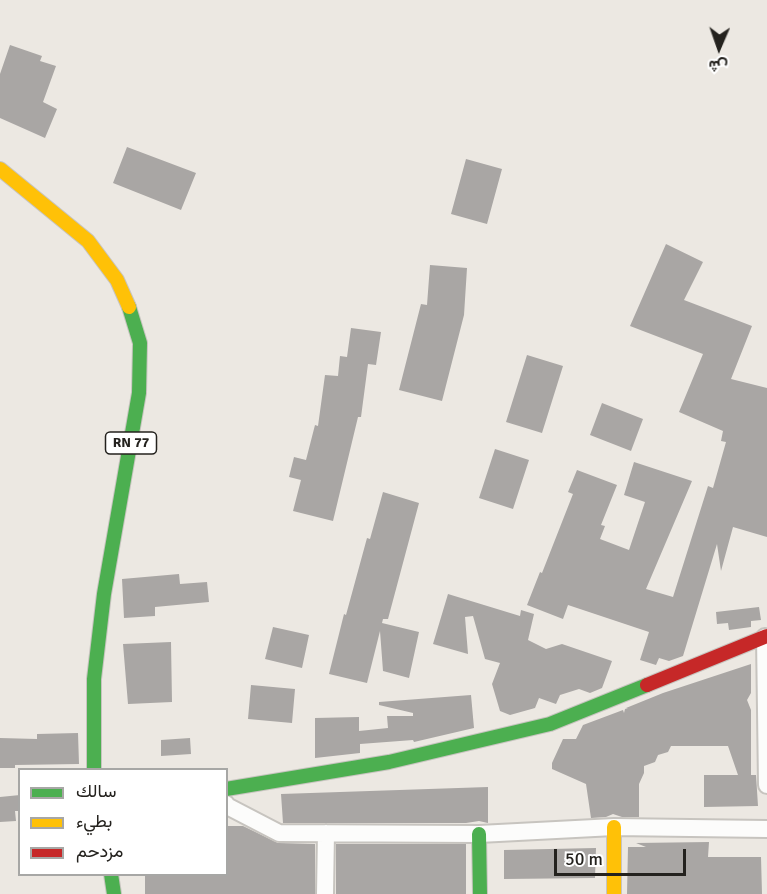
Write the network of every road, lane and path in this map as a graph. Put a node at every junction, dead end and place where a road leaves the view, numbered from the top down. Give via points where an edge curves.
1 (0, 169) edge
2 (766, 636) edge
3 (766, 679) edge
4 (94, 768) edge
5 (767, 785) edge
6 (228, 789) edge
7 (228, 807) edge
8 (614, 827) junction
9 (767, 829) edge
10 (326, 833) junction
11 (479, 834) junction
12 (111, 876) edge
13 (114, 894) edge
14 (326, 894) edge
15 (480, 894) edge
16 (614, 894) edge

1 - 4 street, RN 77 via 88,241 117,279 140,343 139,393 104,594 94,679
2 - 3 street
2 - 6 street via 550,724 389,762
3 - 5 street
7 - 10 street via 279,833
8 - 9 street
8 - 11 street
8 - 16 street
10 - 11 street
10 - 14 street
11 - 15 street
12 - 13 street

